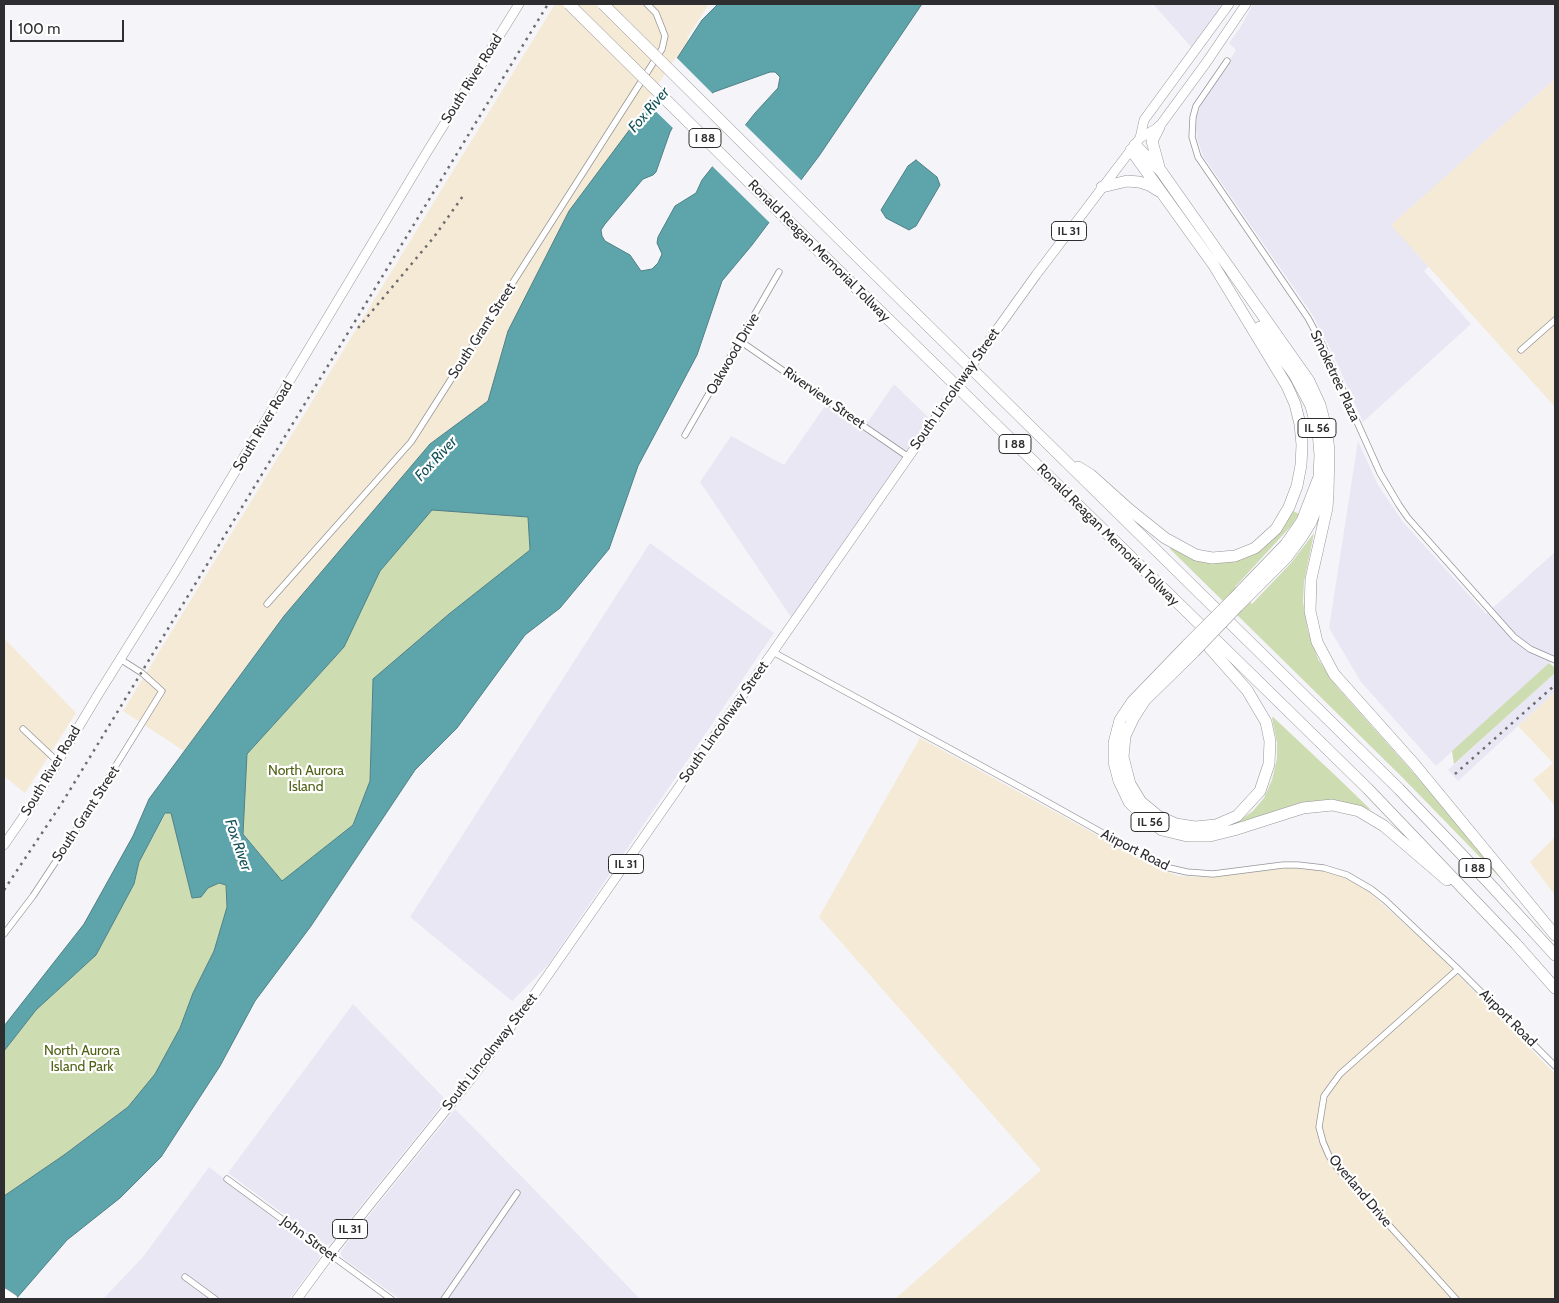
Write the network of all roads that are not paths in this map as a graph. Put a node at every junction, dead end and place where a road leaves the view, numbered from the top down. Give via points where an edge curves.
1 (519, 4) edge
2 (569, 4) edge
3 (603, 4) edge
4 (647, 4) edge
5 (1229, 4) edge
6 (1246, 4) edge
7 (1227, 60) dead end
8 (1158, 127) junction
9 (1135, 144) junction
10 (1161, 171) junction
11 (1102, 187) junction
12 (1162, 194) junction
13 (1210, 259) junction
14 (779, 272) dead end
15 (1555, 320) edge
16 (740, 341) junction
17 (1521, 350) dead end
18 (685, 435) dead end
19 (1054, 450) junction
20 (1329, 450) junction
21 (907, 456) junction
22 (1236, 603) junction
23 (267, 604) dead end
24 (1189, 615) junction
25 (1191, 648) junction
26 (773, 652) junction
27 (120, 659) junction
28 (1555, 660) edge
29 (23, 729) dead end
30 (58, 762) junction
31 (4, 845) edge
32 (1484, 910) junction
33 (4, 934) edge
34 (1555, 935) edge
35 (1555, 956) edge
36 (1458, 969) junction
37 (1555, 988) edge
38 (1555, 1066) edge
39 (227, 1179) dead end
40 (517, 1193) dead end
41 (330, 1254) junction
42 (185, 1277) dead end
43 (4, 1293) edge
44 (13, 1299) edge
45 (215, 1299) edge
46 (297, 1299) edge
47 (391, 1299) edge
48 (444, 1299) edge
49 (1456, 1299) edge

1 - 27 main road, South River Road
2 - 24 highway, Ronald Reagan Memorial Tollway / I 88, bridge
3 - 19 highway, Ronald Reagan Memorial Tollway / I 88, bridge
4 - 23 street, South Grant Street via 656,13 665,36 662,49 411,442
5 - 9 main road, South Lincolnway Street via 1144,120
6 - 8 main road, South Lincolnway Street / IL 31
7 - 28 street, Smoketree Plaza via 1192,117 1192,137 1198,157 1315,330 1380,473 1408,518 1514,637 1530,650
8 - 9 main road, South Lincolnway Street / IL 31
8 - 10 highway via 1152,141
9 - 10 highway, IL 56
9 - 11 main road, South Lincolnway Street / IL 31
9 - 12 highway
10 - 20 highway, IL 56 via 1309,381 1320,405
11 - 12 highway, IL 56 via 1127,181 1139,182
11 - 21 main road, South Lincolnway Street / IL 31, bridge
12 - 13 highway, IL 56
13 - 19 highway via 1287,386 1300,424 1302,459 1297,486 1276,529 1243,554 1212,558 1196,555 1165,538 1091,475
13 - 22 highway, IL 56 via 1294,374 1311,406 1320,455 1318,477 1302,520
14 - 16 street, Oakwood Drive
15 - 17 street
16 - 18 street, Oakwood Drive
16 - 21 street, Riverview Street
19 - 35 highway, Ronald Reagan Memorial Tollway / I 88 via 1399,789
20 - 22 highway via 1319,502 1311,522 1286,557
20 - 34 highway, IL 56 via 1327,508 1310,579 1310,611 1317,642 1334,674 1415,765
21 - 26 main road, South Lincolnway Street / IL 31
22 - 25 highway, IL 56, bridge
24 - 25 highway via 1209,646 1247,690 1266,722 1270,741 1269,764 1260,791 1237,816 1216,825 1176,824 1158,816 1142,802 1130,784 1123,757 1125,736 1134,717
24 - 32 highway, Ronald Reagan Memorial Tollway / I 88 via 1368,789
25 - 32 highway, IL 56 via 1132,702 1120,720 1114,743 1114,762 1129,802 1145,818 1162,830 1187,836 1210,836 1303,808 1332,805 1359,811 1384,826
26 - 36 street, Airport Road via 1165,867 1205,874 1298,865 1347,875 1385,900
26 - 41 main road, South Lincolnway Street / IL 31 via 527,1005
27 - 30 main road, South River Road
27 - 33 street, South Grant Street via 162,691 66,846
29 - 30 street
30 - 31 main road, South River Road
32 - 37 highway, Ronald Reagan Memorial Tollway / I 88
36 - 38 street, Airport Road
36 - 49 street, Overland Drive via 1340,1074 1324,1096 1320,1127 1323,1142 1338,1169
39 - 41 street, John Street
40 - 48 street
41 - 46 main road, South Lincolnway Street / IL 31
41 - 47 street, John Street
42 - 45 street
43 - 44 main road

